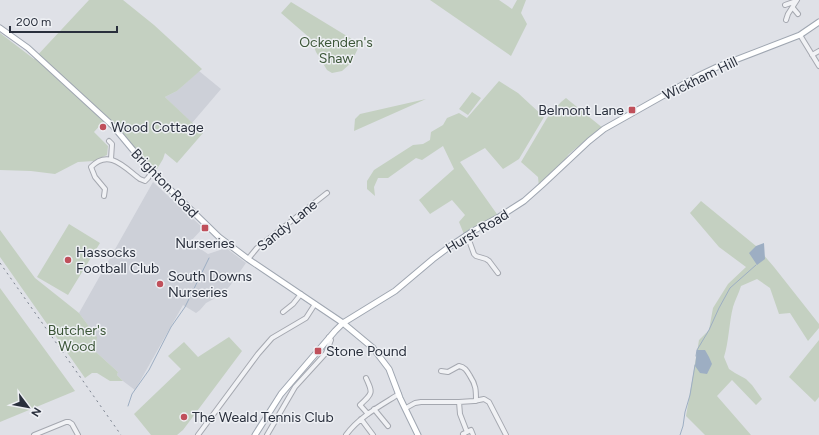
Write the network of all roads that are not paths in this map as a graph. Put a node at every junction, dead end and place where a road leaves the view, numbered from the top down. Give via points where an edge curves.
1 (796, 0) edge
2 (785, 5) dead end
3 (793, 6) junction
4 (798, 14) dead end
5 (786, 20) dead end
6 (819, 22) edge
7 (0, 28) edge
8 (800, 35) junction
9 (819, 51) edge
10 (812, 55) junction
11 (819, 66) edge
12 (604, 129) joint
13 (110, 141) dead end
14 (111, 159) junction
15 (152, 172) junction
16 (327, 193) dead end
17 (104, 196) dead end
18 (466, 235) junction
19 (248, 258) junction
20 (498, 273) dead end
21 (301, 294) junction
22 (315, 304) junction
23 (283, 312) dead end
24 (355, 316) junction
25 (343, 323) junction
26 (353, 330) junction
27 (329, 337) junction
28 (441, 371) dead end
29 (366, 378) dead end
30 (399, 394) junction
31 (476, 401) junction
32 (459, 402) junction
33 (406, 408) junction
34 (374, 410) junction
35 (368, 414) junction
36 (361, 419) junction
37 (388, 426) dead end
38 (269, 434) edge
39 (465, 434) edge
40 (34, 435) edge
41 (78, 435) edge
42 (198, 435) edge
43 (255, 435) edge
44 (346, 435) edge
45 (373, 435) edge
46 (418, 435) edge
47 (473, 435) edge
48 (506, 435) edge

1 - 2 street
1 - 3 street
3 - 4 street
3 - 5 street
6 - 8 main road, Wickham Hill
7 - 15 main road, Brighton Road via 28,48 107,121
8 - 10 street
8 - 12 main road, Wickham Hill via 698,76
9 - 10 street
10 - 11 street
12 - 18 main road, Hurst Road via 524,201
13 - 14 street
14 - 15 street via 145,181
14 - 17 street via 99,160 92,167 95,177 105,190
15 - 19 main road, Brighton Road via 219,237
16 - 19 street, Sandy Lane via 257,248
18 - 20 street via 474,254 489,261
18 - 24 main road, Hurst Road via 395,291
19 - 21 main road, Brighton Road
21 - 22 main road, Brighton Road
21 - 23 street
22 - 25 main road, Brighton Road
22 - 42 street via 306,318 272,338
24 - 25 main road, Hurst Road
24 - 26 main road
25 - 26 main road, Brighton Road
25 - 27 main road, Hurst Road
26 - 30 main road, Brighton Road via 373,348 389,369
27 - 38 street via 331,340 326,354 295,387
27 - 43 main road, Hurst Road via 281,394
28 - 31 street via 448,372 458,366 465,368 475,384
29 - 35 street via 371,393 360,404
30 - 33 main road, Brighton Road
30 - 34 street
31 - 32 street
31 - 48 street via 484,399 489,402
32 - 33 street via 421,402
32 - 39 street
33 - 46 main road, Brighton Road
34 - 35 street
34 - 37 street
35 - 36 street
36 - 44 street
36 - 45 street
39 - 47 street via 471,430
40 - 41 street via 66,422 72,424

